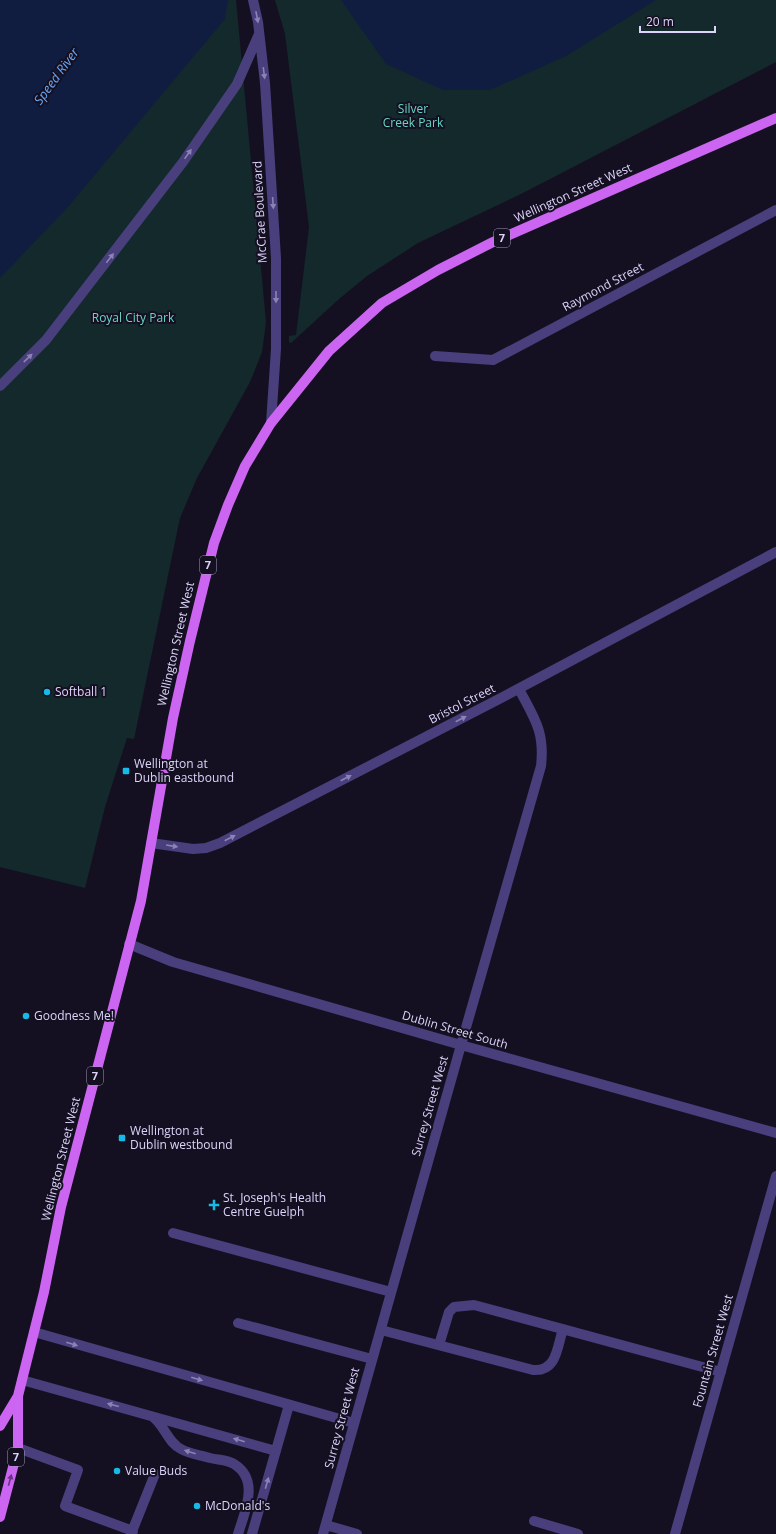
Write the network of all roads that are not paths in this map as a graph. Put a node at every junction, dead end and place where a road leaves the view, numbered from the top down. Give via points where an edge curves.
1 (253, 0) edge
2 (259, 34) junction
3 (776, 118) edge
4 (776, 210) edge
5 (436, 356) dead end
6 (0, 386) edge
7 (271, 422) junction
8 (776, 552) edge
9 (519, 689) junction
10 (151, 843) junction
11 (130, 944) junction
12 (460, 1045) junction
13 (776, 1133) edge
14 (776, 1176) edge
15 (173, 1233) dead end
16 (391, 1292) junction
17 (238, 1323) dead end
18 (563, 1329) junction
19 (380, 1330) junction
20 (34, 1332) junction
21 (439, 1345) junction
22 (372, 1359) junction
23 (721, 1372) junction
24 (22, 1380) junction
25 (18, 1396) junction
26 (289, 1405) junction
27 (150, 1415) junction
28 (354, 1423) junction
29 (0, 1426) edge
30 (18, 1448) junction
31 (276, 1451) junction
32 (155, 1474) dead end
33 (0, 1517) edge
34 (534, 1522) dead end
35 (324, 1530) edge
36 (132, 1532) edge
37 (238, 1534) edge
38 (252, 1534) edge
39 (357, 1534) edge
40 (578, 1534) edge
41 (675, 1534) edge

1 -> 2 street, McCrae Boulevard
6 -> 2 street via 46,340 183,162 237,84
2 -> 7 street, McCrae Boulevard via 265,83 276,258 276,349
3 - 7 main road, Wellington Street West / 7 via 493,242 382,303 329,351
4 - 5 street, Raymond Street via 493,360
7 - 10 main road, Wellington Street West / 7 via 228,505 211,556 173,718
8 - 9 street, Bristol Street
10 -> 9 street, Bristol Street via 193,849 220,843
9 - 12 street, Surrey Street West via 540,729 543,748 541,766
10 - 11 main road, Wellington Street West / 7 via 141,901
11 - 12 street, Dublin Street South via 173,962
11 - 20 main road, Wellington Street West / 7 via 61,1207
12 - 13 street, Dublin Street South
12 - 16 street, Surrey Street West
14 - 23 street, Fountain Street West
15 - 16 street
16 - 19 street, Surrey Street West
17 - 22 street
18 - 21 street via 474,1305 464,1305 454,1307 449,1312
18 - 21 street via 552,1364 541,1370
18 - 23 street
19 - 21 street
19 - 22 street, Surrey Street West
20 - 24 main road, Wellington Street West / 7
20 -> 26 street
22 - 28 street, Surrey Street West
23 - 41 street, Fountain Street West
24 - 25 main road, Wellington Street West / 7
27 -> 24 street
25 - 29 main road, Wellington Street West / 7
25 - 30 main road, Wellington Street West / 7
26 - 28 street
26 - 31 street
31 -> 27 street
37 -> 27 street via 249,1493 247,1477 234,1464 181,1449 172,1442 162,1424
28 - 35 street, Surrey Street West
33 -> 30 main road, Wellington Street West / 7
30 - 36 street via 78,1470 65,1506
38 -> 31 street
32 - 36 street
34 - 40 street
35 - 39 street

